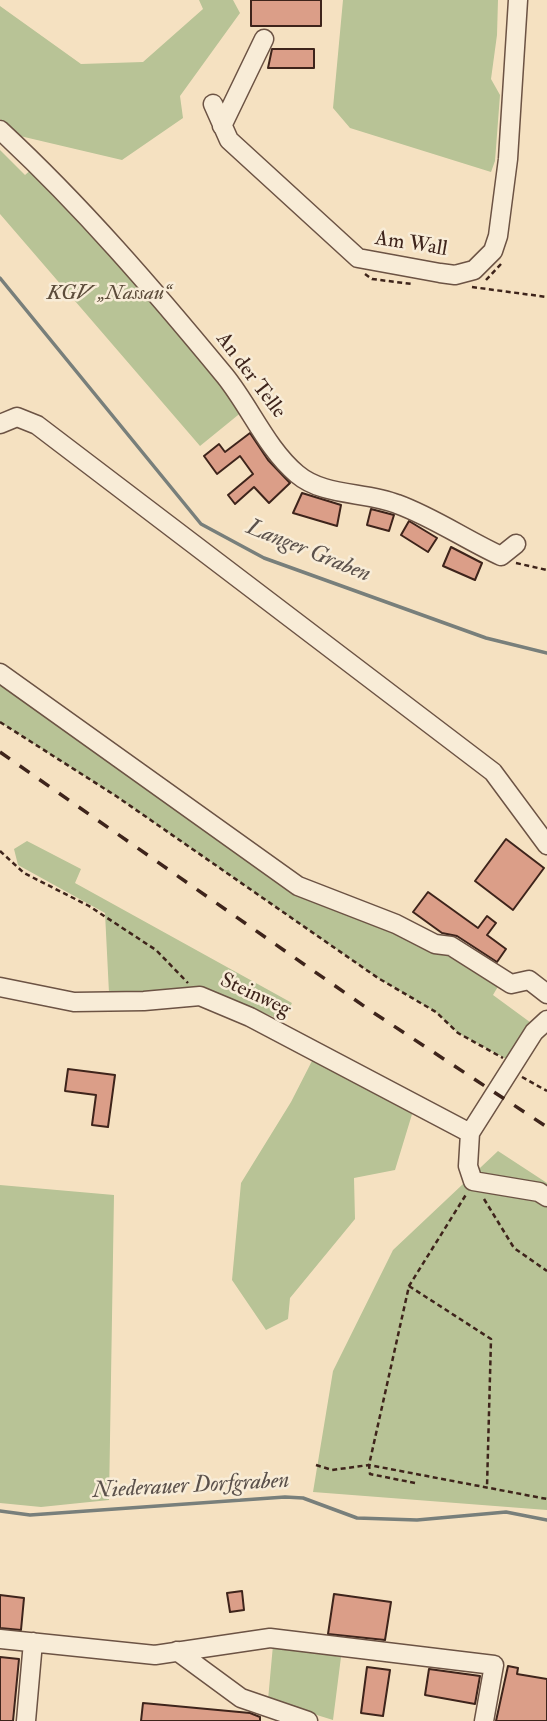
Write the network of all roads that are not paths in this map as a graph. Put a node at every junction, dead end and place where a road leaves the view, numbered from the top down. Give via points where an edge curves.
1 (518, 0) edge
2 (264, 39) dead end
3 (213, 104) dead end
4 (222, 126) junction
5 (0, 131) edge
6 (0, 424) edge
7 (516, 544) dead end
8 (0, 673) edge
9 (547, 845) edge
10 (0, 987) edge
11 (547, 994) edge
12 (547, 1020) edge
13 (470, 1133) junction
14 (547, 1198) edge
15 (0, 1639) edge
16 (33, 1642) junction
17 (177, 1651) junction
18 (26, 1721) edge
19 (308, 1721) edge
20 (484, 1721) edge

1 - 4 street, Am Wall via 498,236 493,251 474,270 455,275 358,258 229,140
2 - 4 street
3 - 4 street, Am Wall
5 - 7 street, An der Telle via 68,194 138,273 227,379 296,474 332,491 410,508 501,556
6 - 9 street via 17,417 37,425 493,772
8 - 11 street via 298,886 435,944 451,946 511,984 529,980
10 - 13 street, Steinweg via 74,1002 200,996 250,1017
12 - 13 street via 534,1032
13 - 14 street via 468,1166 473,1181 539,1192
15 - 16 street
16 - 17 street via 155,1655
16 - 18 street
17 - 19 street via 241,1698
17 - 20 street via 270,1638 494,1665

